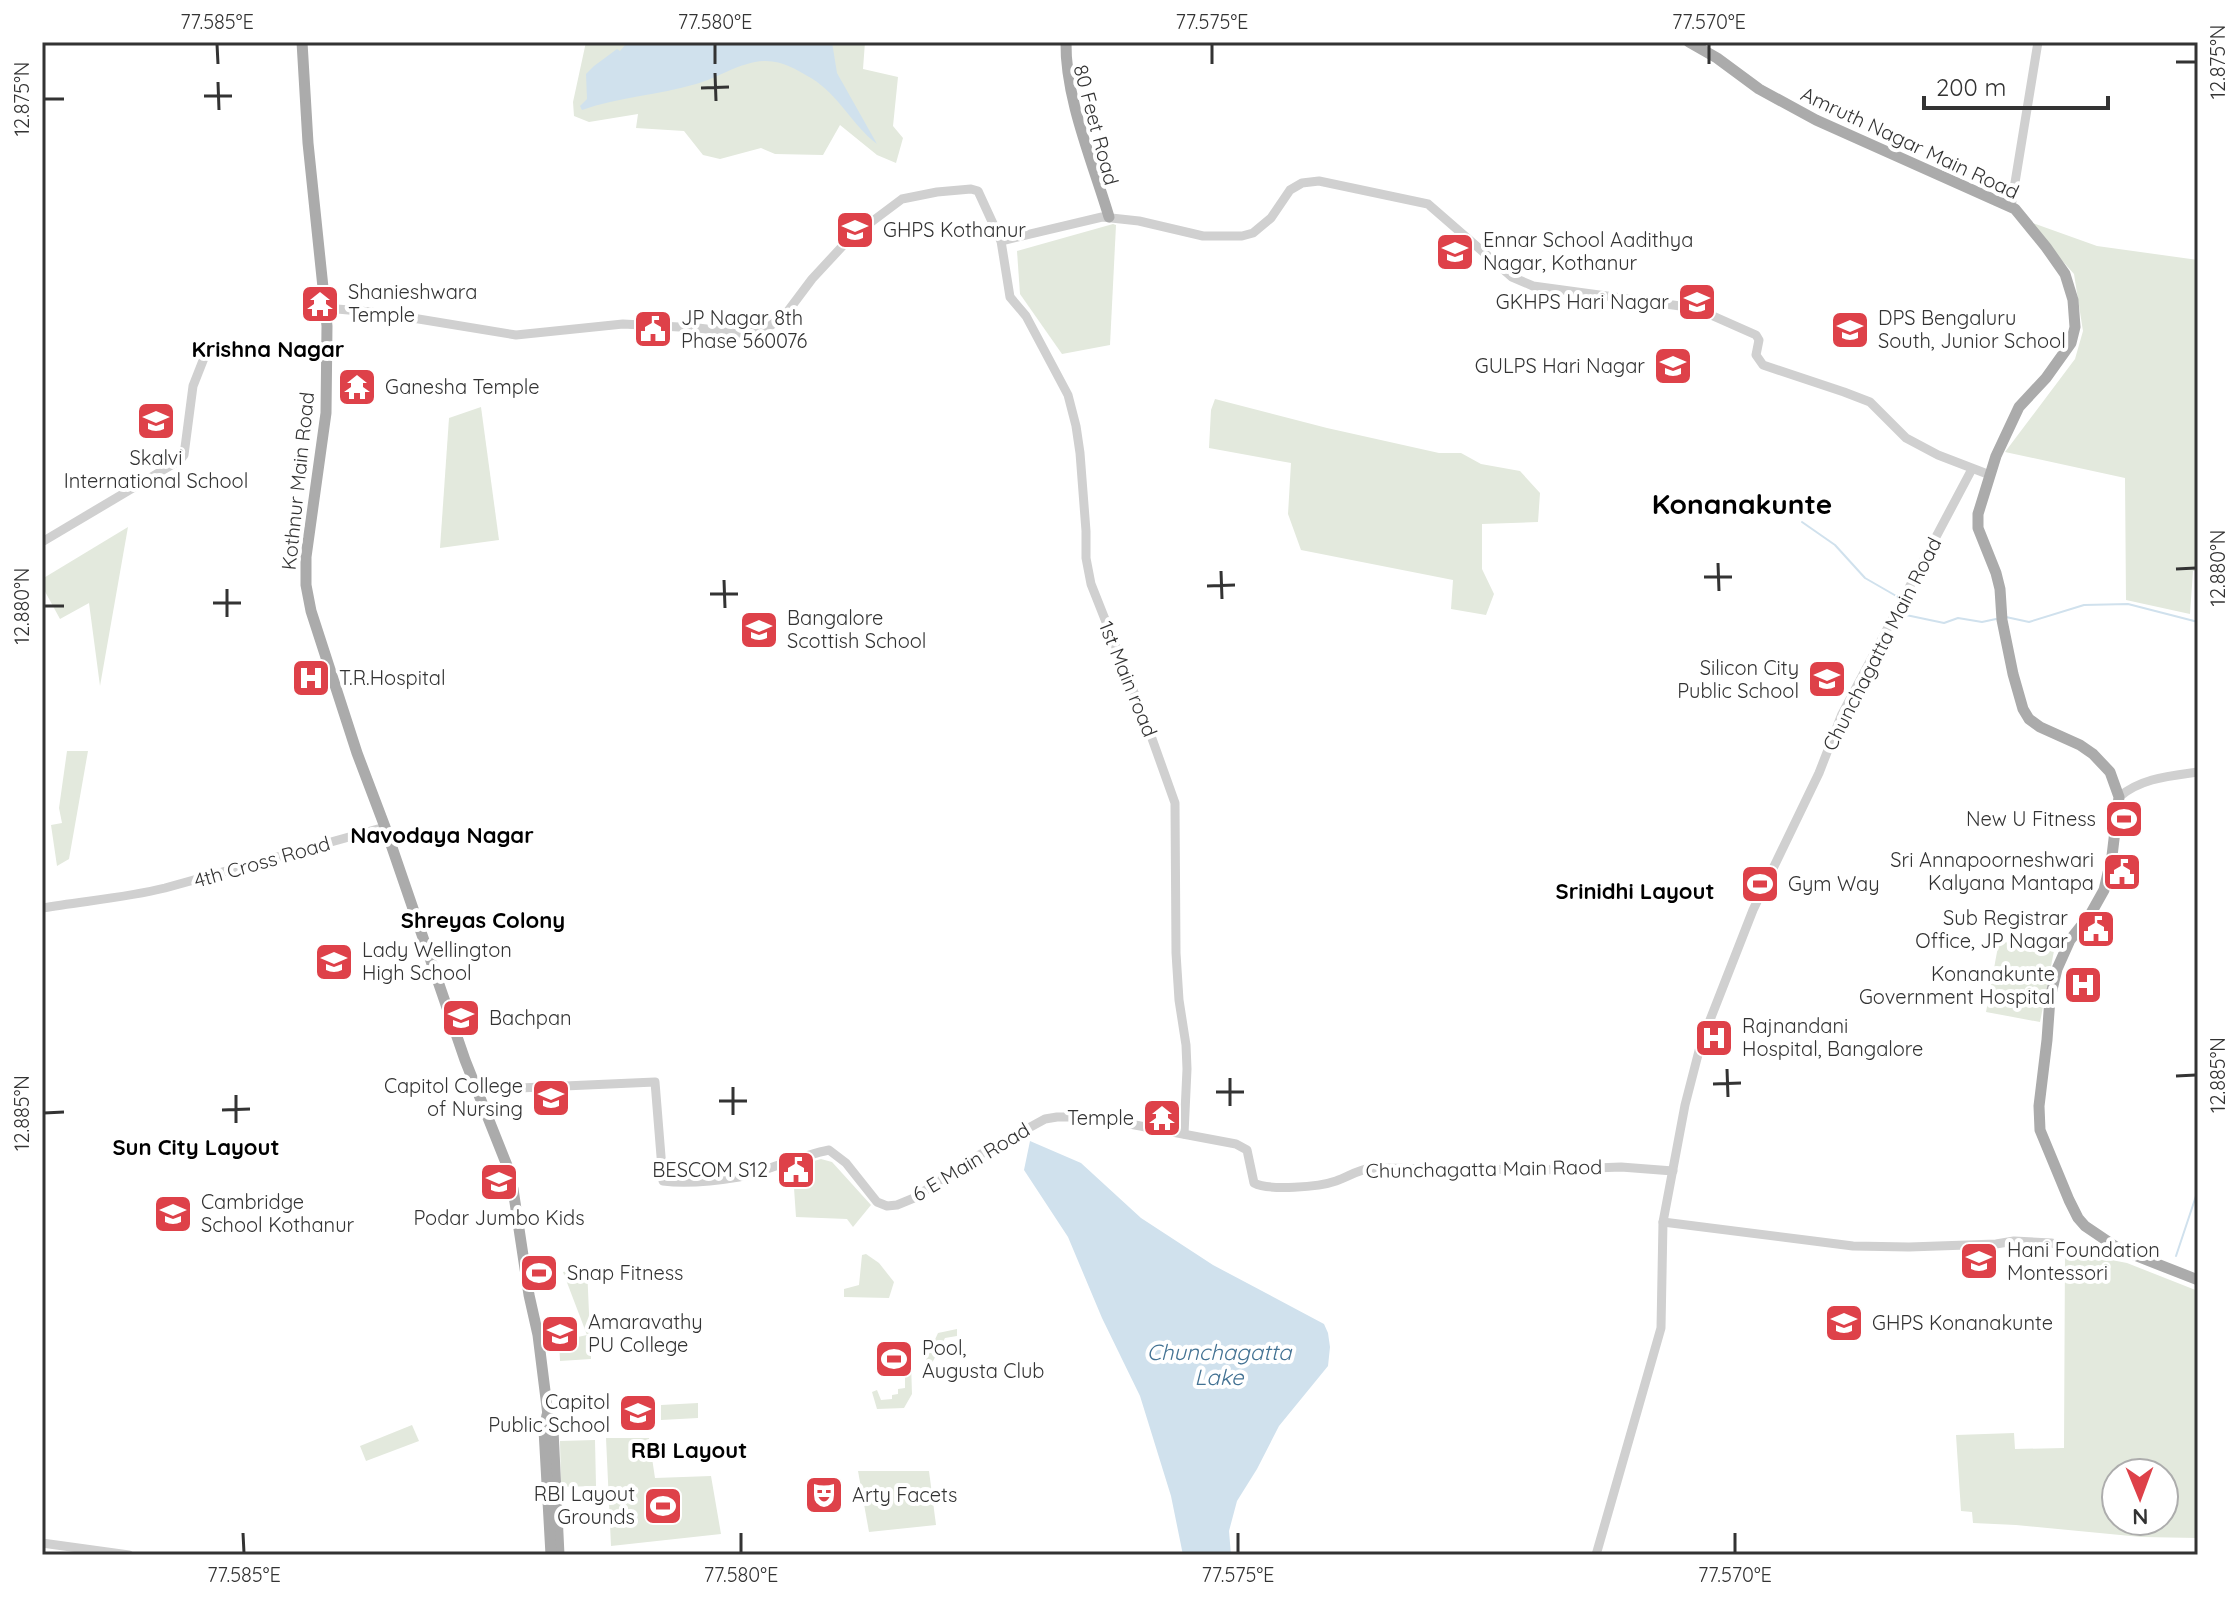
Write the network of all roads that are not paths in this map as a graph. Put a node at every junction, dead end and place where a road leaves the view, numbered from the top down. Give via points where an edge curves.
1 (302, 42) edge
2 (1058, 42) edge
3 (1066, 42) edge
4 (1689, 42) edge
5 (2038, 42) edge
6 (1066, 77) junction
7 (2014, 210) junction
8 (1106, 217) junction
9 (1001, 241) junction
10 (326, 308) junction
11 (204, 358) dead end
12 (1972, 469) junction
13 (1990, 475) junction
14 (42, 542) edge
15 (2198, 772) edge
16 (2119, 797) junction
17 (385, 827) junction
18 (42, 908) edge
19 (476, 1090) junction
20 (1184, 1134) junction
21 (1673, 1171) junction
22 (1663, 1222) junction
23 (2121, 1247) junction
24 (2198, 1279) edge
25 (548, 1415) junction
26 (42, 1543) edge
27 (129, 1555) edge
28 (551, 1555) edge
29 (559, 1555) edge
30 (1596, 1555) edge

1 - 10 main road, Kothnur Main Road
2 - 6 main road, 80 Feet Road
3 - 6 main road, 80 Feet Road
4 - 7 main road, Amruth Nagar Main Road via 1816,120
5 - 7 street
6 - 8 main road, 80 Feet Road
7 - 13 main road, Amruth Nagar Main Road via 2065,274 2075,327 2063,355 2019,407
8 - 9 street
8 - 12 street via 1203,236 1242,236 1271,218 1290,190 1319,181 1428,204 1512,277 1536,287 1695,308 1756,335 1756,355 1763,365 1870,402 1906,438
9 - 10 street, 1st Main road via 977,190 902,199 850,238 785,315 748,334 623,324 516,335
9 - 20 street, 1st Main road via 1010,297 1026,316 1068,395 1080,453 1091,584 1175,803 1176,953 1187,1069
10 - 17 main road, Kothnur Main Road via 326,413 306,585
11 - 14 street via 193,386 180,460
12 - 13 street
12 - 21 street, Chunchagatta Main Road via 1842,714 1749,920 1701,1043
13 - 16 main road, Amruth Nagar Main Road via 1980,501 1978,528 2000,589 2023,709 2040,727 2093,754 2110,772
15 - 16 street via 2149,781
16 - 23 main road via 2104,890 2057,969 2039,1106 2040,1125 2079,1209
17 - 18 street, 4th Cross Road via 138,895
17 - 19 main road, Kothnur Main Road
19 - 20 street, 6 E Main Road via 655,1082 663,1181 741,1176 829,1150 877,1202 887,1206 914,1198 1045,1119 1119,1122
19 - 25 main road, Kothnur Main Road via 513,1189
20 - 21 street, Chunchagatta Main Raod via 1245,1147 1254,1183 1279,1188 1335,1182 1371,1168
21 - 22 street, Chunchagatta Main Road
22 - 23 street via 1853,1246 2014,1241 2092,1252
22 - 30 street, Chunchagatta Main Road via 1661,1328
23 - 24 main road
25 - 28 main road, Kothnur Main Road via 544,1430
25 - 29 main road, Kothnur Main Road
26 - 27 street

